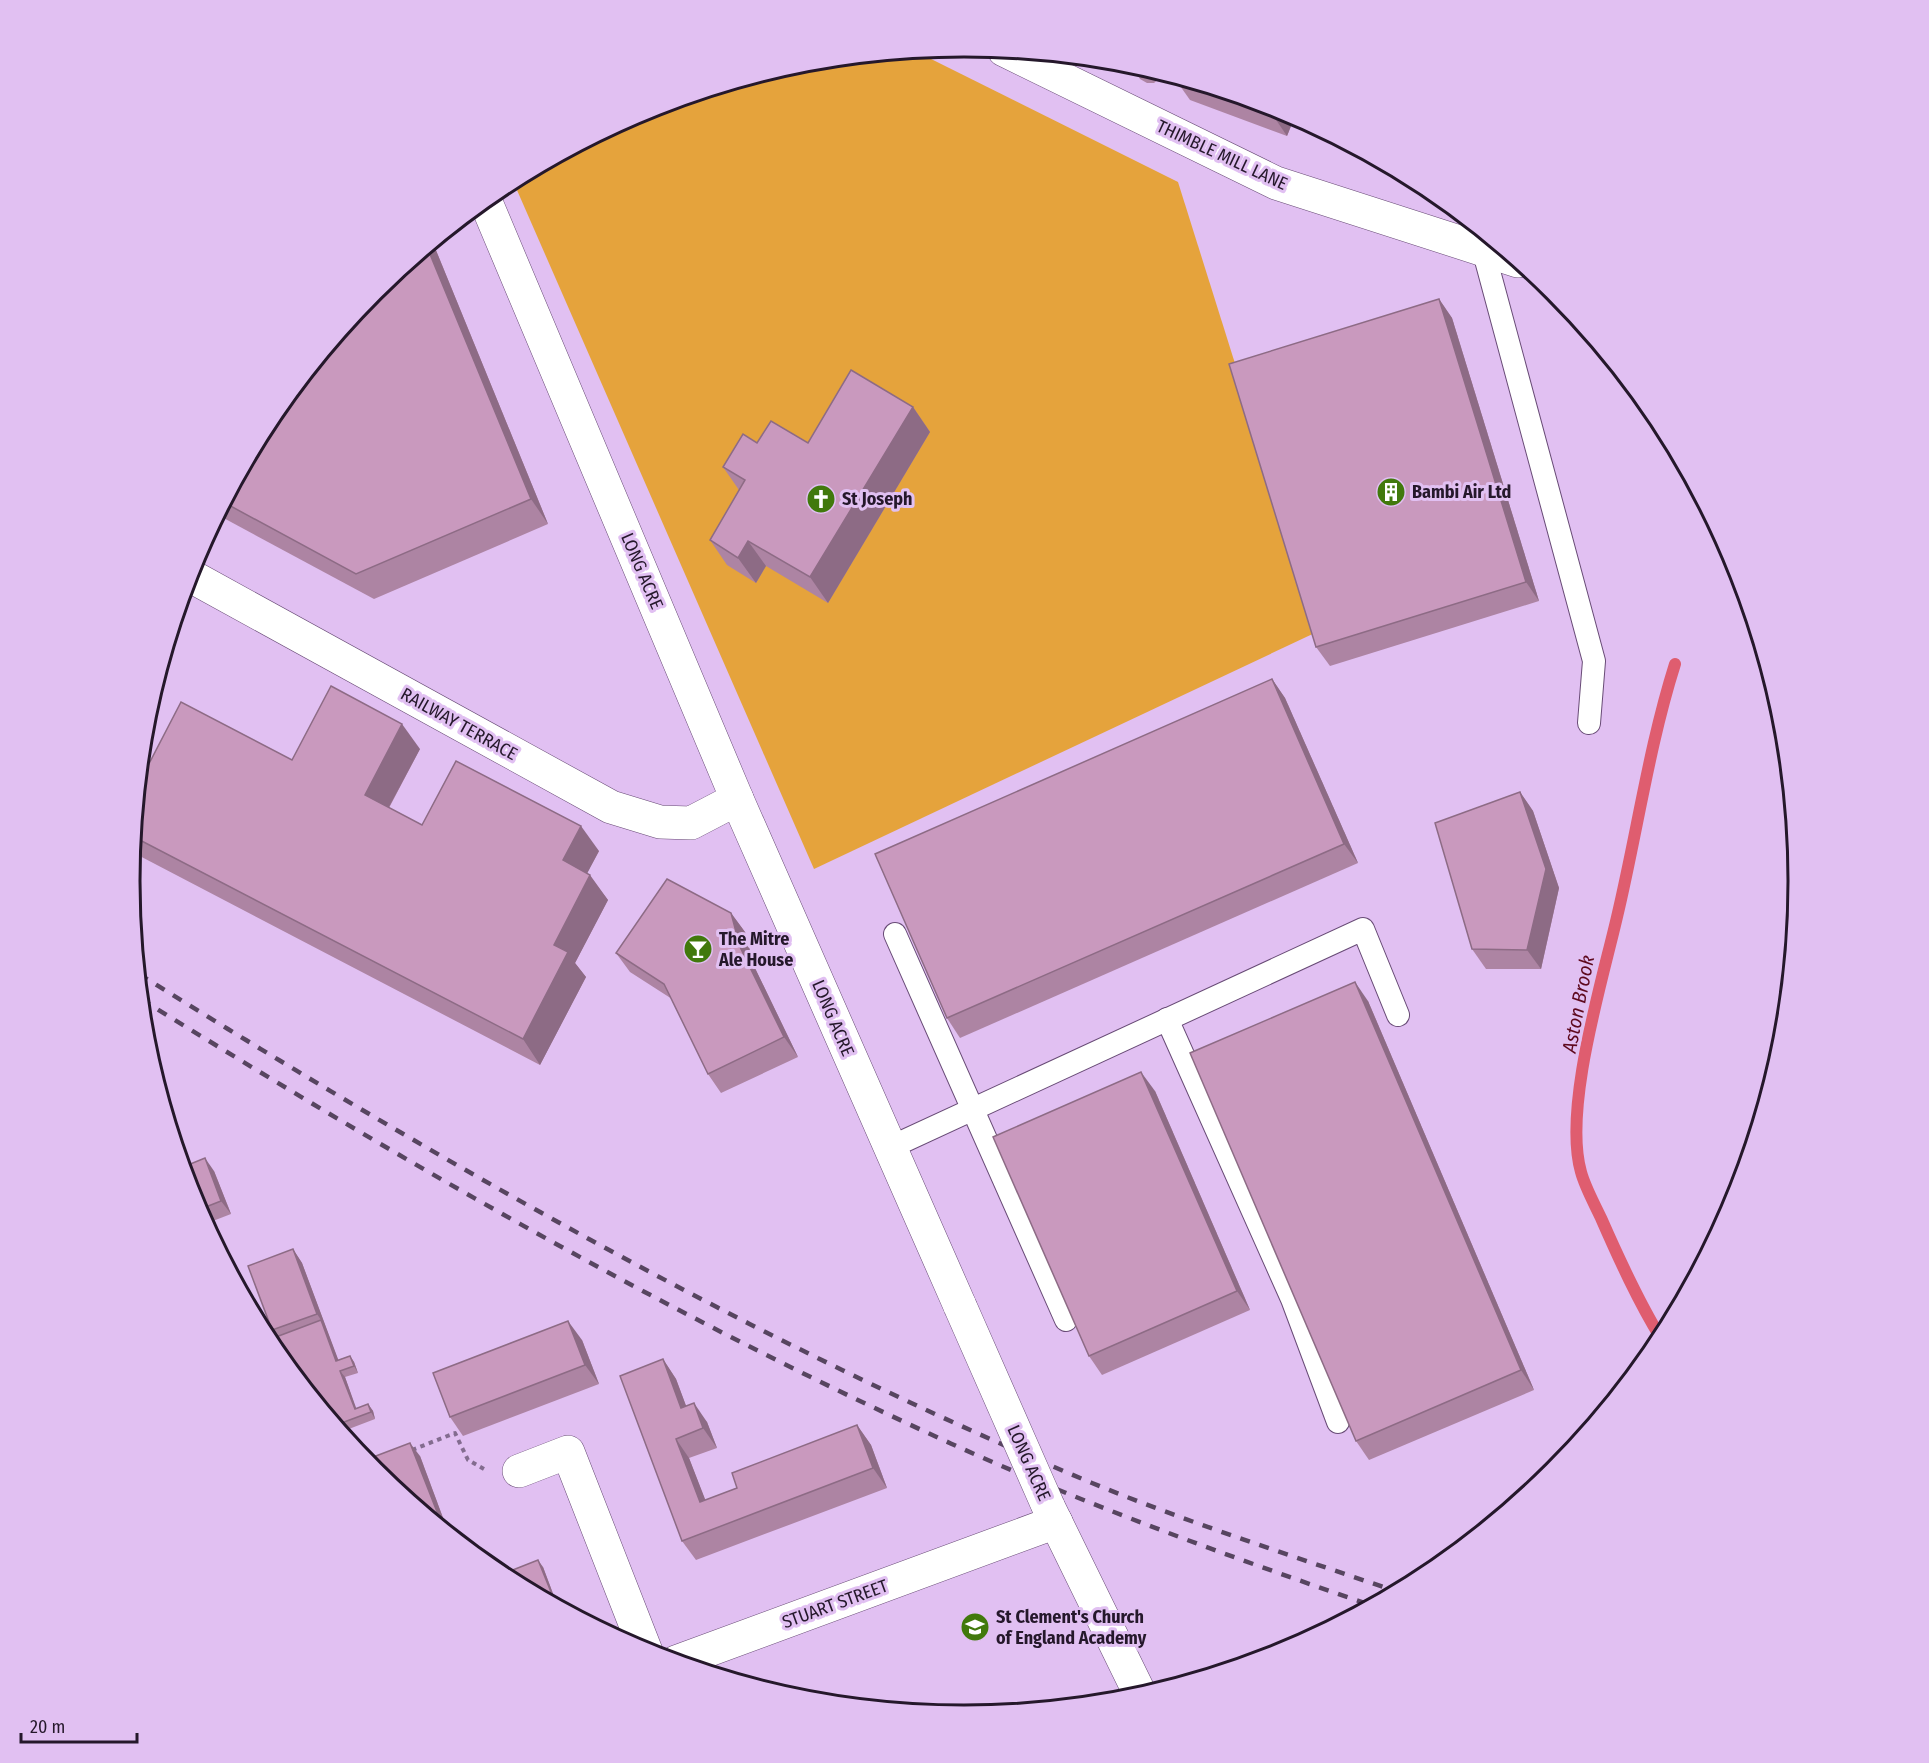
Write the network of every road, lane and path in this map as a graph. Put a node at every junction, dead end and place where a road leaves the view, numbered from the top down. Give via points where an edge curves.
1 (1023, 60) edge
2 (489, 209) edge
3 (1482, 249) junction
4 (1499, 255) edge
5 (196, 584) edge
6 (1589, 723) dead end
7 (737, 799) junction
8 (895, 934) dead end
9 (1398, 1015) dead end
10 (1167, 1019) junction
11 (974, 1109) junction
12 (889, 1148) junction
13 (1066, 1320) edge
14 (1338, 1422) edge
15 (401, 1454) edge
16 (519, 1471) joint
17 (1052, 1514) junction
18 (642, 1640) edge
19 (688, 1658) edge
20 (1137, 1687) edge

1 - 3 street, THIMBLE MILL LANE via 1276,183
2 - 7 street, LONG ACRE
3 - 4 street, THIMBLE MILL LANE
3 - 6 lane via 1594,661
5 - 7 street, RAILWAY TERRACE via 611,807 660,822 691,823
7 - 12 street, LONG ACRE
8 - 11 lane
9 - 10 lane via 1362,929
10 - 11 lane
10 - 14 lane via 1292,1299
11 - 12 lane
11 - 13 lane
12 - 17 street, LONG ACRE, bridge
15 - 16 path via 455,1433 468,1460 481,1469 508,1465
16 - 18 street via 568,1452
17 - 19 street, STUART STREET via 993,1545
17 - 20 street, LONG ACRE

